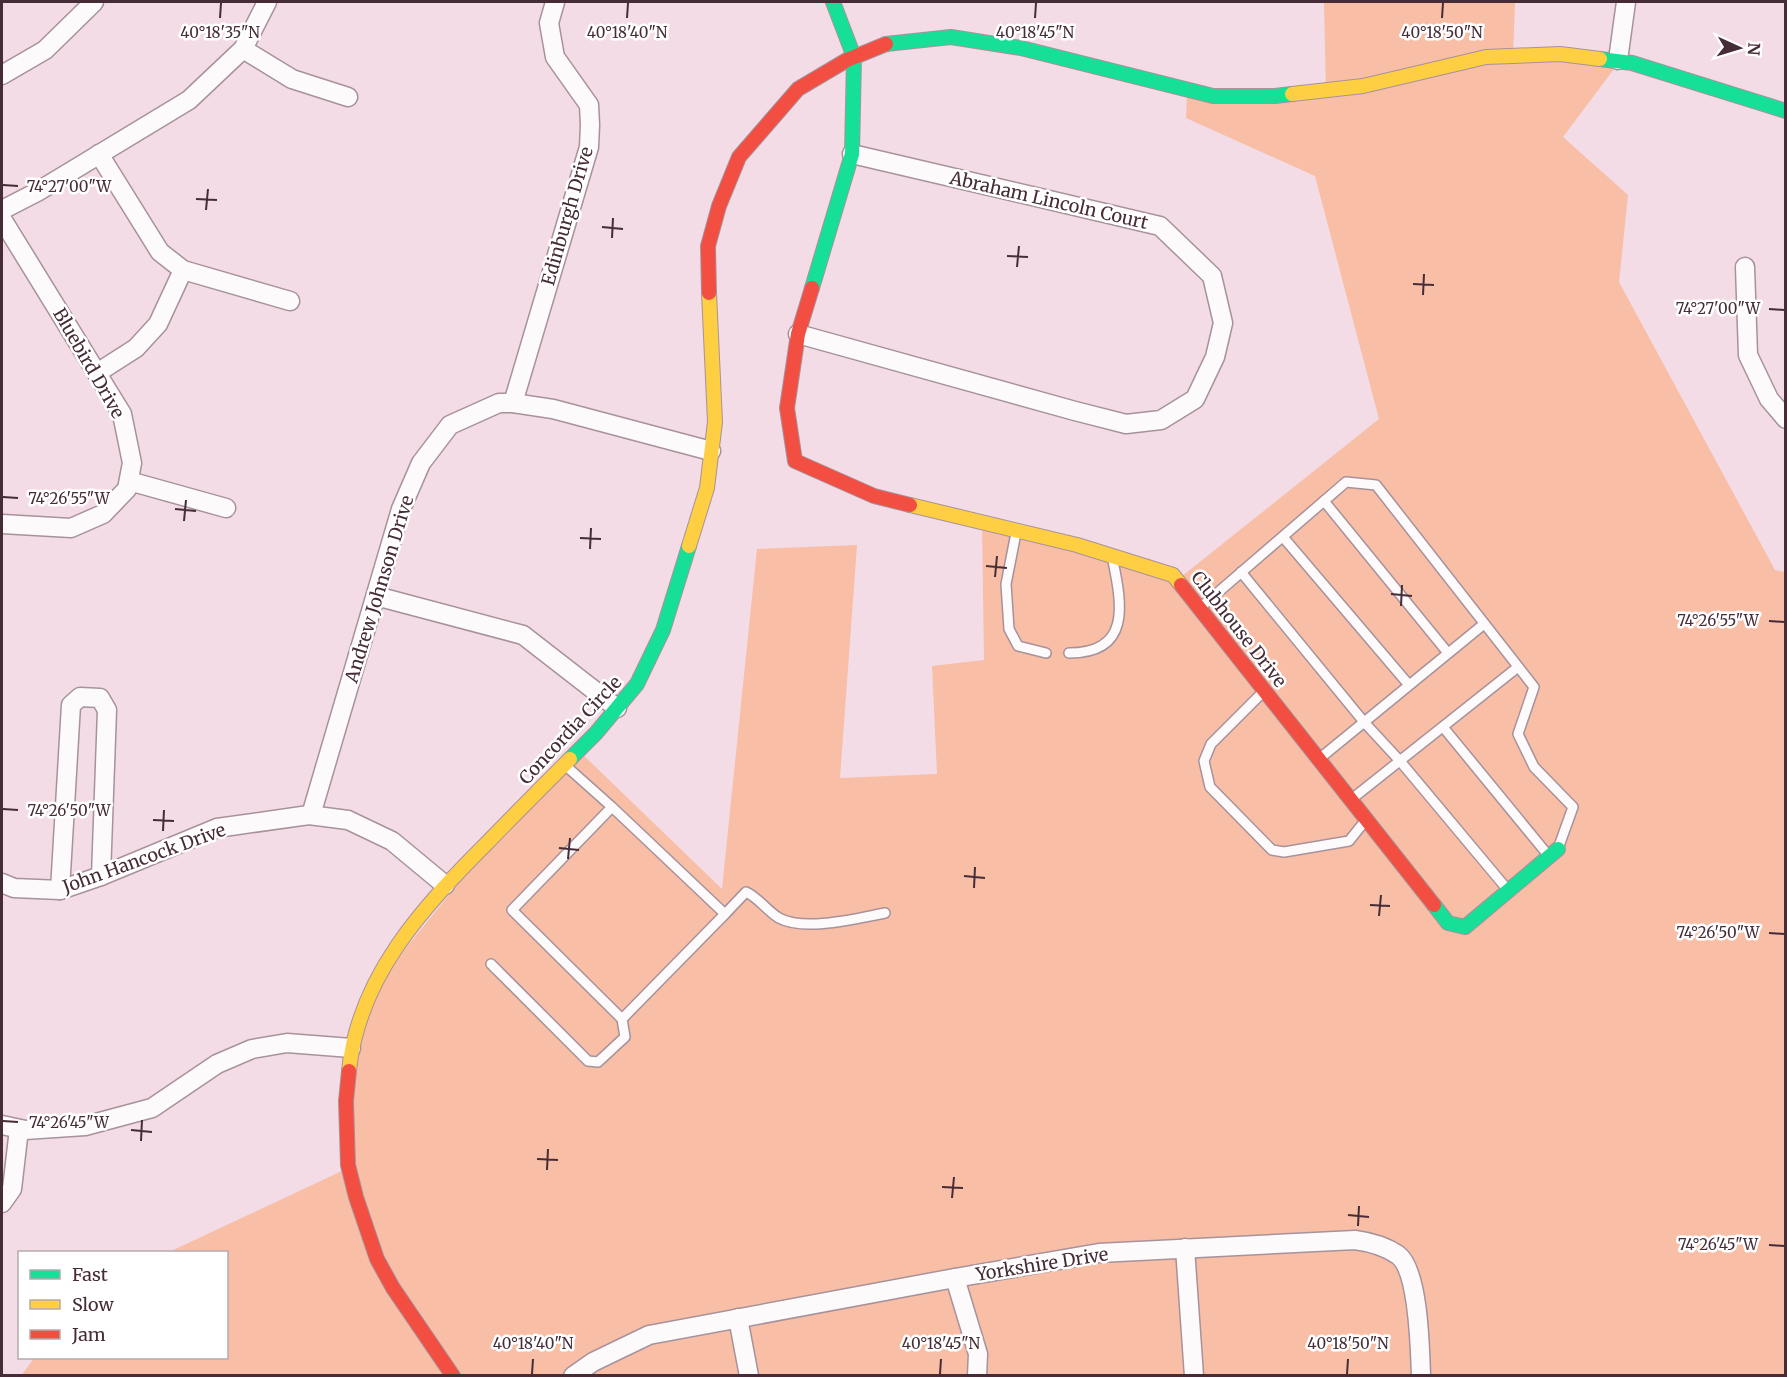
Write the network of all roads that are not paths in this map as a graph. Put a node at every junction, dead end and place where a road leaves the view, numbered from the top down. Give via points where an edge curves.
1 (94, 2) edge
2 (267, 2) edge
3 (555, 2) edge
4 (833, 2) edge
5 (1626, 2) edge
6 (243, 49) junction
7 (854, 57) junction
8 (1618, 60) junction
9 (2, 75) edge
10 (348, 97) dead end
11 (1785, 111) edge
12 (99, 154) junction
13 (852, 154) junction
14 (2, 210) edge
15 (2, 219) edge
16 (1745, 267) dead end
17 (183, 270) junction
18 (290, 301) dead end
19 (798, 334) junction
20 (97, 373) junction
21 (513, 403) junction
22 (1785, 419) edge
23 (711, 451) junction
24 (129, 481) junction
25 (1323, 501) junction
26 (226, 508) dead end
27 (2, 524) edge
28 (1017, 531) junction
29 (1283, 537) junction
30 (1112, 556) junction
31 (1241, 573) junction
32 (376, 596) junction
33 (1199, 608) junction
34 (1484, 624) junction
35 (1047, 653) dead end
36 (1069, 653) dead end
37 (1448, 653) junction
38 (1518, 667) junction
39 (1409, 685) junction
40 (1264, 691) junction
41 (617, 708) junction
42 (1364, 722) junction
43 (1443, 727) junction
44 (1319, 759) junction
45 (1400, 761) junction
46 (565, 765) junction
47 (1351, 800) junction
48 (612, 807) junction
49 (311, 815) junction
50 (1366, 820) junction
51 (1553, 853) junction
52 (101, 876) junction
53 (2, 883) edge
54 (445, 885) junction
55 (60, 890) junction
56 (1508, 891) junction
57 (885, 913) dead end
58 (725, 914) junction
59 (491, 964) dead end
60 (622, 1019) junction
61 (351, 1048) junction
62 (10, 1127) edge
63 (2, 1203) edge
64 (1185, 1248) junction
65 (955, 1278) junction
66 (738, 1318) junction
67 (453, 1376) edge
68 (573, 1376) edge
69 (749, 1376) edge
70 (977, 1376) edge
71 (1194, 1376) edge
72 (1421, 1376) edge

1 - 9 street via 45,50
2 - 6 street
3 - 21 street, Edinburgh Drive via 549,22 555,57 589,105 589,147
4 - 7 street
5 - 8 street
6 - 10 street via 292,79
6 - 12 street via 189,100
7 - 8 street, Concordia Circle via 890,43 951,37 1021,48 1213,96 1265,96 1363,86 1486,57 1560,54
7 - 13 street
7 - 23 street, Concordia Circle via 798,89 739,157 719,206 708,246 715,422
8 - 11 street, Concordia Circle
12 - 14 street
12 - 17 street via 160,252
13 - 19 street
13 - 19 street, Abraham Lincoln Court via 1160,226 1212,276 1223,323 1215,357 1194,399 1161,420 1126,424
15 - 20 street, Bluebird Drive
16 - 22 street via 1748,355 1769,399
17 - 18 street
17 - 20 street via 158,324 136,348
19 - 28 street, Clubhouse Drive via 787,408 795,461 874,496
20 - 24 street, Bluebird Drive via 122,414 132,463
21 - 23 street, Andrew Johnson Drive via 553,409
21 - 32 street, Andrew Johnson Drive via 500,403 450,425 421,463 401,509
23 - 41 street, Concordia Circle via 706,488 663,630 637,684
24 - 26 street
24 - 27 street via 127,489 103,514 71,528
25 - 29 lane
25 - 34 lane via 1346,482 1376,485
25 - 37 lane
28 - 30 street, Clubhouse Drive
28 - 35 lane via 1006,584 1009,629 1018,646
29 - 31 lane
29 - 39 lane
30 - 33 street, Clubhouse Drive via 1173,575
30 - 36 lane via 1120,602 1116,631 1100,649
31 - 33 lane
31 - 42 lane
32 - 41 street via 523,634
32 - 49 street, Andrew Johnson Drive
33 - 40 street, Clubhouse Drive
34 - 37 lane
34 - 38 lane
37 - 39 lane
38 - 43 lane
38 - 51 lane via 1533,687 1518,734 1534,767 1573,807
39 - 42 lane
40 - 44 street, Clubhouse Drive
40 - 50 lane via 1211,744 1204,761 1210,787 1272,850 1284,852 1349,842
41 - 46 street, Concordia Circle
42 - 44 lane
42 - 45 lane
43 - 45 lane
43 - 51 lane
44 - 47 street, Clubhouse Drive
45 - 47 lane
45 - 56 lane
46 - 48 lane
46 - 54 street, Concordia Circle
47 - 50 street, Clubhouse Drive
48 - 58 lane
48 - 60 lane via 512,910
49 - 52 street, John Hancock Drive via 217,828
49 - 54 street, John Hancock Drive via 348,820 392,841
50 - 56 street, Clubhouse Drive via 1448,922 1465,927
51 - 56 street, Clubhouse Drive
52 - 55 street, John Hancock Drive
52 - 55 street via 107,710 100,698 80,697 71,705
53 - 55 street, John Hancock Drive via 14,888
54 - 61 street, Concordia Circle via 403,935 369,992
57 - 58 lane via 835,923 799,922 779,918 746,892
58 - 60 lane
59 - 60 lane via 588,1061 598,1062 625,1036
61 - 62 street via 287,1043 252,1049 217,1064 152,1108 85,1126 25,1130
61 - 67 street, Concordia Circle via 346,1101 348,1165 359,1206 377,1259 393,1288
62 - 63 street via 12,1189
64 - 65 street, Yorkshire Drive via 1099,1253
64 - 71 street
64 - 72 street, Yorkshire Drive via 1355,1240 1375,1243 1400,1256 1417,1307
65 - 66 street, Yorkshire Drive
65 - 70 street via 978,1354
66 - 68 street, Yorkshire Drive via 649,1335
66 - 69 street

